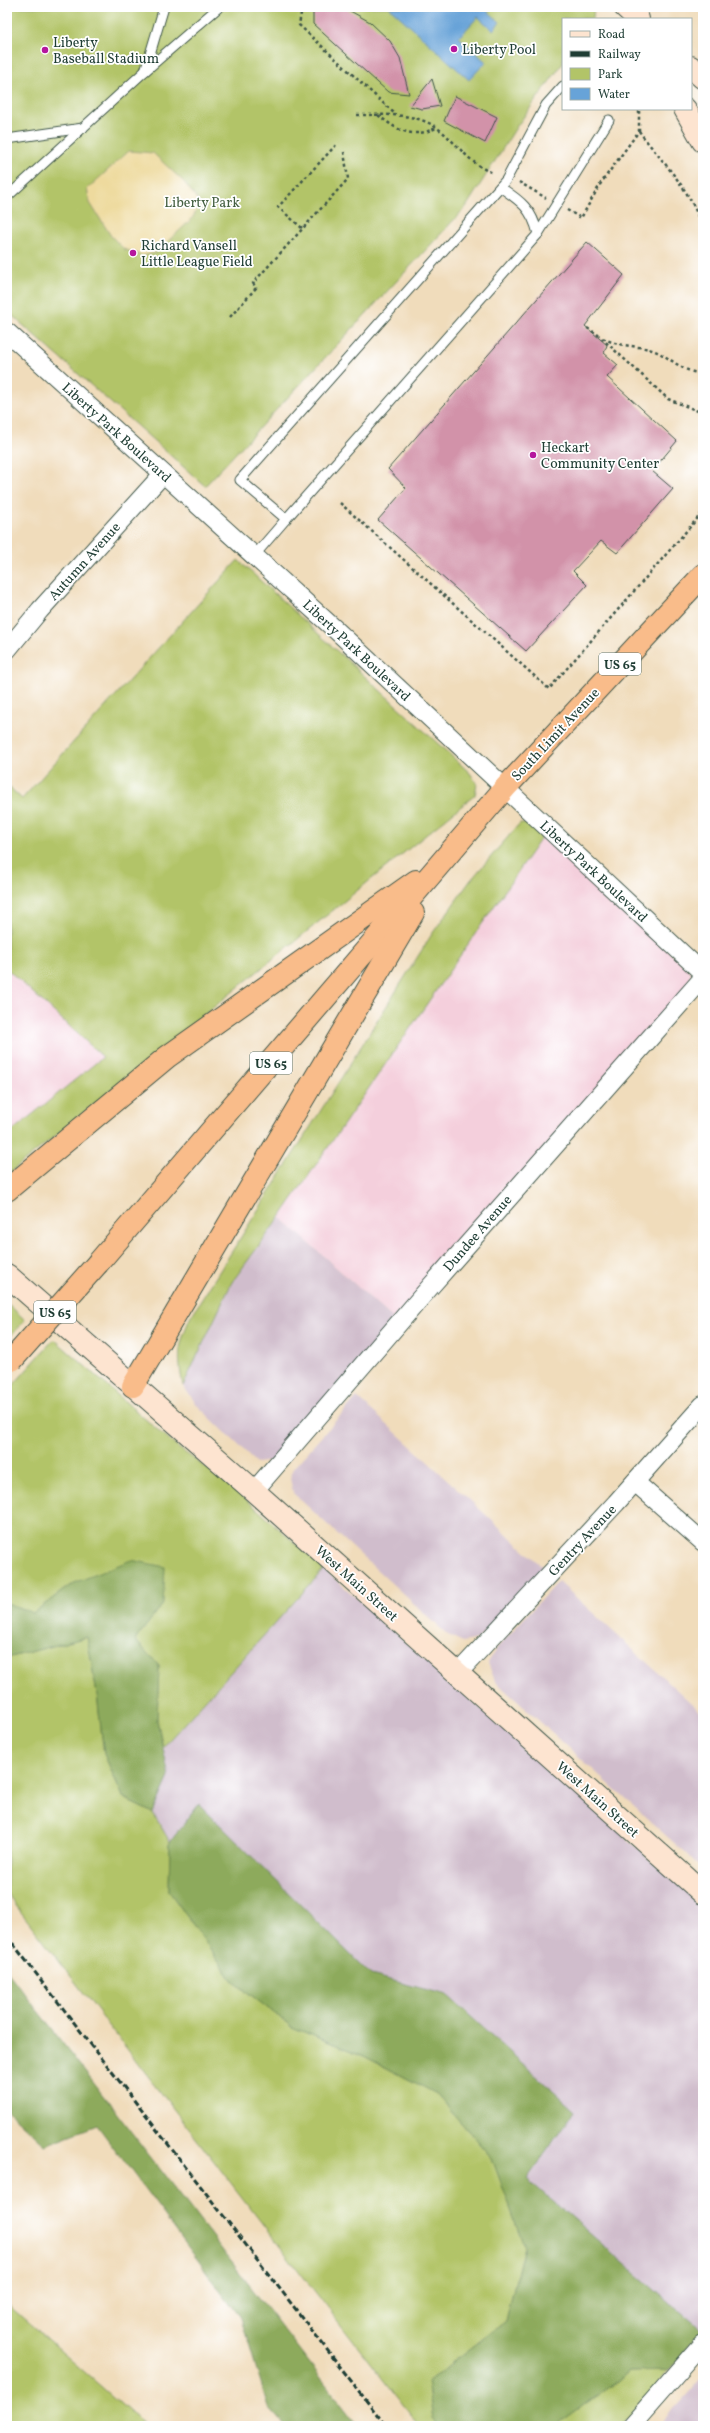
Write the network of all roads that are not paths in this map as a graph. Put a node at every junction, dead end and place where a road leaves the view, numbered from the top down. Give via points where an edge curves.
1 (164, 7) edge
2 (218, 7) edge
3 (692, 68) edge
4 (145, 71) junction
5 (703, 78) edge
6 (562, 87) edge
7 (686, 110) edge
8 (609, 120) dead end
9 (83, 128) junction
10 (7, 139) edge
11 (703, 141) edge
12 (500, 187) junction
13 (7, 197) edge
14 (538, 234) junction
15 (7, 332) edge
16 (163, 474) junction
17 (286, 519) junction
18 (254, 556) junction
19 (703, 575) edge
20 (7, 650) edge
21 (505, 788) junction
22 (443, 862) junction
23 (703, 973) edge
24 (703, 978) edge
25 (7, 1190) edge
26 (7, 1275) edge
27 (10, 1363) edge
28 (133, 1386) junction
29 (703, 1405) edge
30 (635, 1482) junction
31 (254, 1491) junction
32 (703, 1542) edge
33 (458, 1673) junction
34 (703, 1893) edge
35 (703, 2344) edge
36 (631, 2426) edge

1 - 4 lane
2 - 4 lane
3 - 5 main road
4 - 9 lane
6 - 12 lane via 546,105
7 - 11 main road
8 - 14 lane
9 - 10 lane
9 - 13 lane
12 - 14 lane via 516,197 534,216
12 - 17 lane via 240,480
14 - 17 lane
15 - 16 street, Liberty Park Boulevard
16 - 18 street, Liberty Park Boulevard
16 - 20 street, Autumn Avenue
17 - 18 lane
18 - 21 street, Liberty Park Boulevard
19 - 21 highway, South Limit Avenue / US 65
21 - 22 highway, South Limit Avenue / US 65
21 - 23 street, Liberty Park Boulevard
22 - 25 highway via 167,1057
22 - 27 highway, US 65, bridge
22 - 28 highway
24 - 31 street, Dundee Avenue
26 - 28 main road, West Main Street
28 - 31 main road, West Main Street
29 - 30 street, Gentry Avenue
30 - 32 street
30 - 33 street, Gentry Avenue
31 - 33 main road, West Main Street
33 - 34 main road, West Main Street
35 - 36 street

